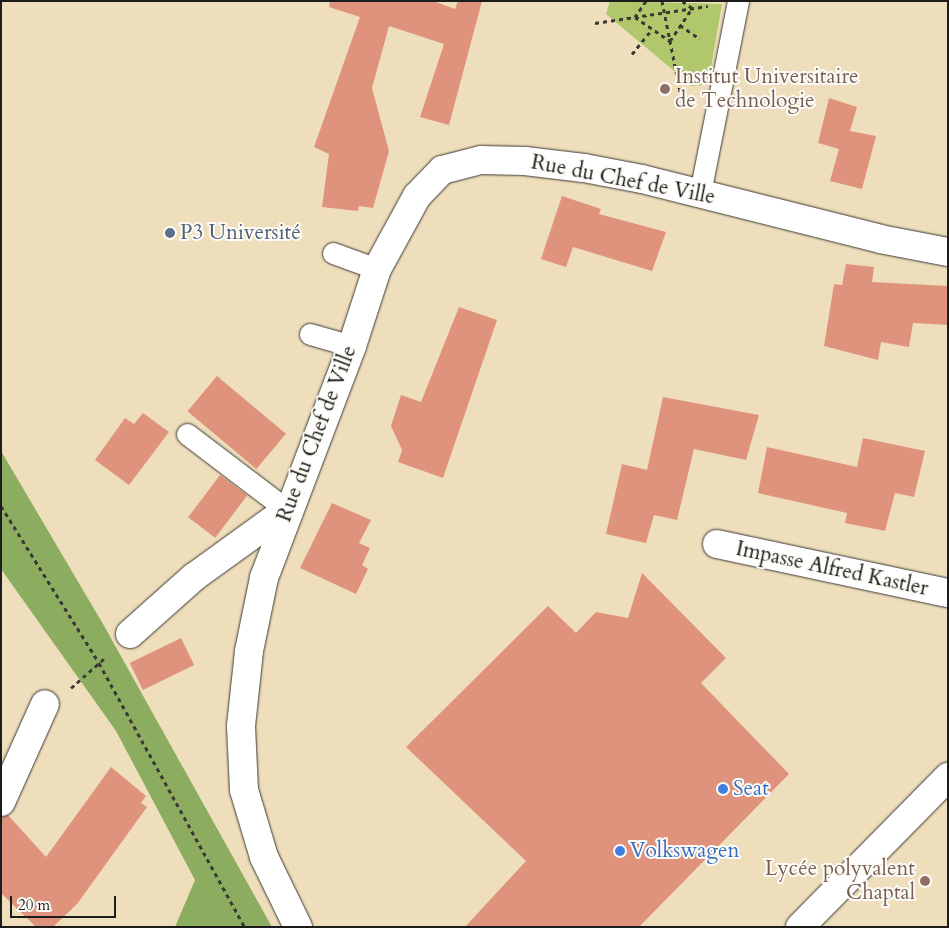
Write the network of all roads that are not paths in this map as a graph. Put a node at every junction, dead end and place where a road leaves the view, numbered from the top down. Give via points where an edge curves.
1 (738, 1) edge
2 (700, 194) junction
3 (948, 252) edge
4 (333, 253) dead end
5 (377, 269) junction
6 (310, 334) dead end
7 (352, 346) junction
8 (187, 434) dead end
9 (287, 510) junction
10 (717, 544) dead end
11 (948, 593) edge
12 (130, 634) road end
13 (45, 704) road end
14 (948, 777) edge
15 (1, 802) edge
16 (298, 927) edge
17 (800, 927) edge

1 - 2 lane
2 - 3 street, Rue du Chef de Ville via 880,239
2 - 5 street, Rue du Chef de Ville via 584,168 482,160 442,170 417,196
4 - 5 lane
5 - 7 street, Rue du Chef de Ville
6 - 7 lane
7 - 9 street, Rue du Chef de Ville
8 - 9 lane
9 - 12 street via 194,577
9 - 16 street, Rue du Chef de Ville via 264,578 249,651 241,726 244,790 264,856
10 - 11 street, Impasse Alfred Kastler
13 - 15 street
14 - 17 street

